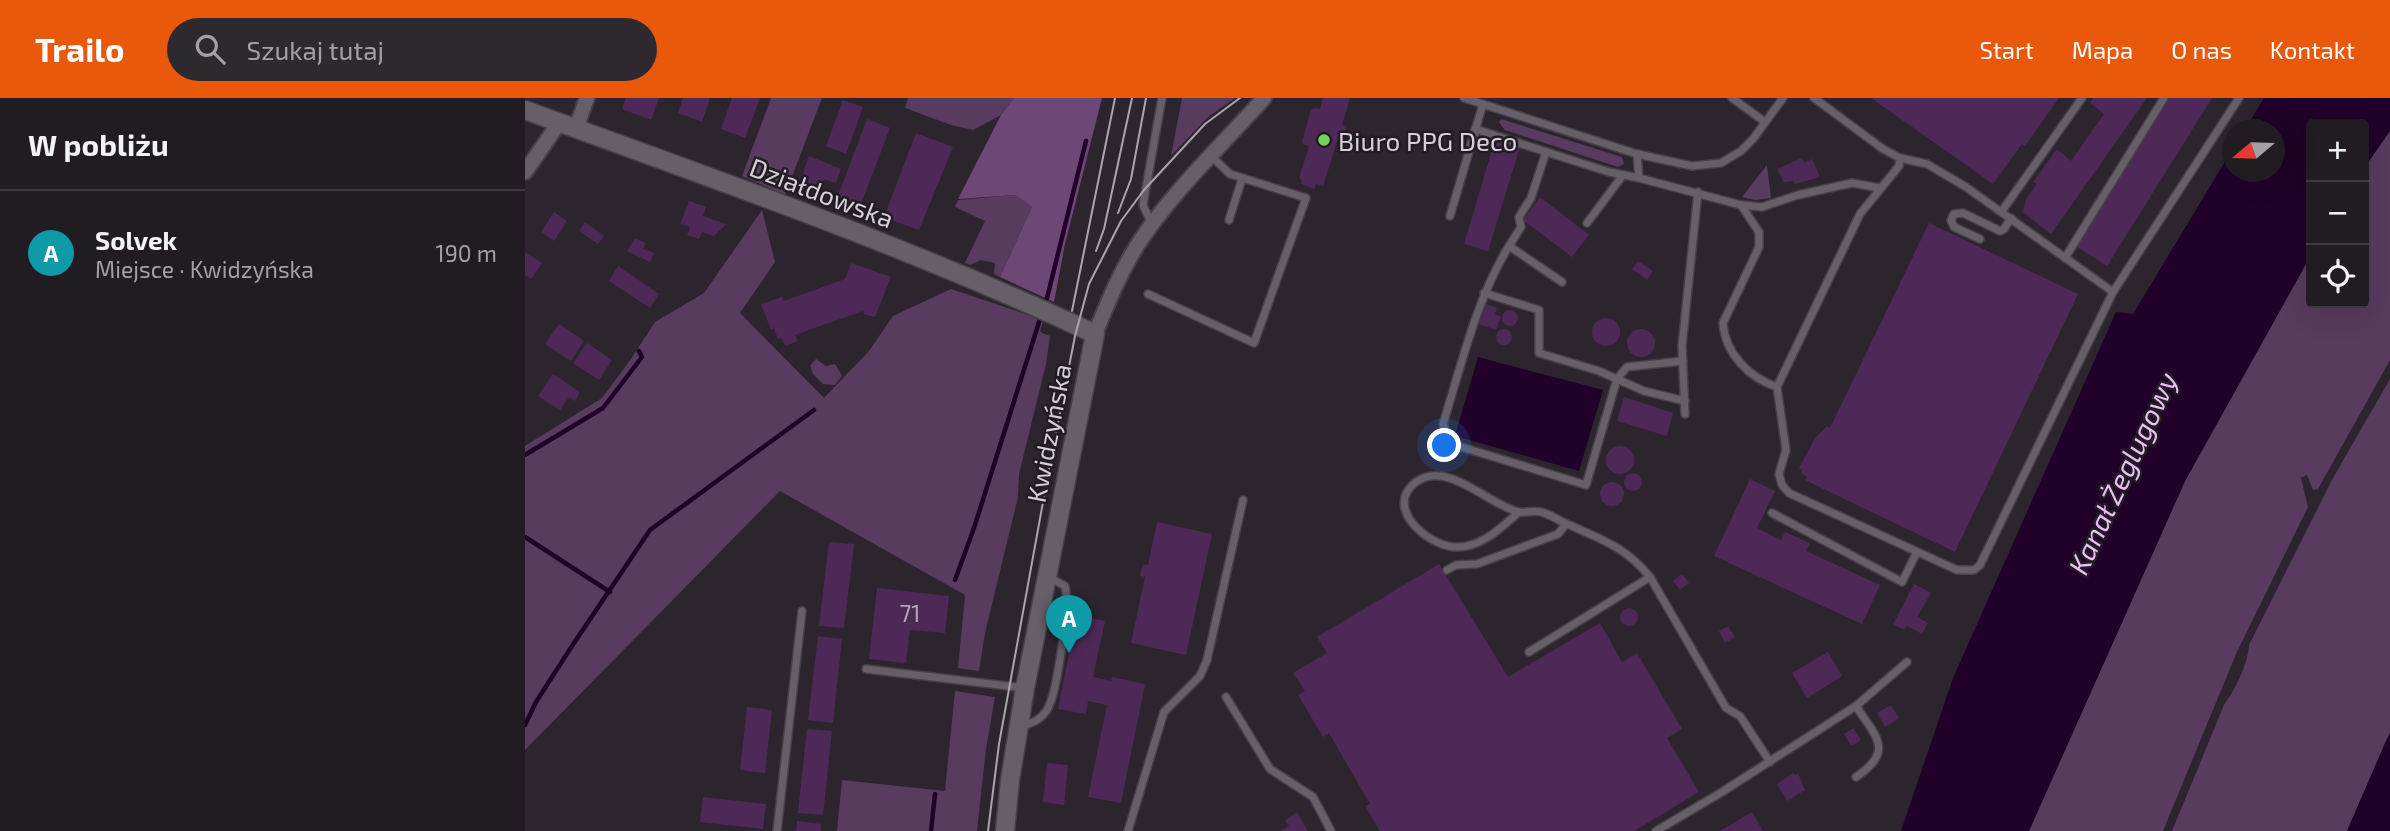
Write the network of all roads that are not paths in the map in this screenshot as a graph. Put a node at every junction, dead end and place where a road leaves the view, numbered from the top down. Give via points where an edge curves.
1 (587, 98) edge
2 (1162, 98) edge
3 (1264, 98) edge
4 (1464, 98) edge
5 (1732, 98) edge
6 (1783, 98) edge
7 (1814, 98) edge
8 (2082, 98) edge
9 (2164, 98) edge
10 (2239, 98) edge
11 (1483, 104) junction
12 (525, 110) edge
13 (1765, 122) junction
14 (567, 125) junction
15 (1475, 129) junction
16 (1546, 152) junction
17 (1637, 154) junction
18 (1211, 156) junction
19 (1901, 158) junction
20 (525, 172) edge
21 (1623, 175) junction
22 (1639, 177) junction
23 (1242, 179) junction
24 (1880, 188) junction
25 (1698, 192) junction
26 (1741, 205) junction
27 (2002, 211) junction
28 (1450, 216) dead end
29 (2011, 218) junction
30 (1230, 220) dead end
31 (1154, 222) junction
32 (1587, 223) dead end
33 (1980, 239) dead end
34 (1509, 246) junction
35 (2065, 258) junction
36 (1562, 282) dead end
37 (2113, 292) junction
38 (1484, 293) junction
39 (1148, 294) dead end
40 (1095, 334) junction
41 (1683, 360) junction
42 (1616, 379) junction
43 (1777, 387) junction
44 (1685, 401) junction
45 (1685, 414) dead end
46 (1243, 500) dead end
47 (1519, 512) junction
48 (1772, 513) dead end
49 (1566, 524) junction
50 (1917, 552) junction
51 (1447, 570) dead end
52 (1047, 576) junction
53 (1650, 577) junction
54 (802, 611) dead end
55 (1529, 652) dead end
56 (1906, 662) dead end
57 (866, 669) dead end
58 (1025, 688) junction
59 (1226, 697) dead end
60 (1856, 706) junction
61 (1019, 726) junction
62 (1770, 762) junction
63 (1856, 777) dead end
64 (777, 831) edge
65 (1005, 831) edge
66 (1128, 831) edge
67 (1331, 831) edge
68 (1656, 831) edge

1 - 14 street
2 - 31 lane via 1143,205
3 - 18 street, Kwidzyńska
4 - 11 lane
5 - 13 lane
6 - 13 lane
7 - 19 lane
8 - 27 lane
9 - 35 lane
10 - 37 lane
11 - 15 lane
11 - 17 lane
12 - 14 street, Działdowska
13 - 17 lane via 1729,159 1705,166
14 - 20 street
14 - 40 street, Działdowska via 926,260
15 - 16 lane
15 - 28 lane
16 - 21 lane
16 - 34 lane via 1531,198 1519,217 1521,227
17 - 22 lane
18 - 23 lane
18 - 31 street, Kwidzyńska
19 - 24 lane
19 - 27 lane via 1927,164
21 - 22 lane
21 - 32 lane
22 - 25 lane
23 - 30 lane
23 - 39 lane via 1306,198 1254,343
24 - 26 lane via 1852,184 1767,206
24 - 43 lane via 1860,214
25 - 26 lane
25 - 41 lane
26 - 43 lane via 1759,232 1759,247 1723,323 1724,335 1748,372
27 - 29 lane
29 - 33 lane via 2000,230 1963,213 1954,214 1954,227
29 - 35 lane
31 - 40 street, Kwidzyńska via 1115,286
34 - 36 lane
34 - 38 lane
35 - 37 lane
37 - 50 lane via 1980,565 1974,570 1957,570
38 - 42 lane via 1539,310 1539,353
38 - 42 lane via 1443,424 1458,446 1586,485
40 - 52 street, Kwidzyńska
41 - 42 lane via 1627,367
41 - 44 lane
42 - 44 lane
43 - 50 lane via 1786,450 1780,465 1781,485 1789,493
44 - 45 lane
46 - 66 lane via 1207,660 1200,676 1164,712
47 - 47 lane via 1444,477 1429,476 1417,481 1405,498 1404,510 1417,529 1455,547 1497,532
47 - 49 lane via 1541,512
48 - 50 lane via 1902,582
49 - 51 lane via 1558,534 1477,564
49 - 53 lane via 1617,545
52 - 58 street, Kwidzyńska
52 - 61 lane via 1065,586 1067,594 1054,690 1047,710 1029,725
53 - 55 lane
53 - 62 lane via 1725,708 1741,716
54 - 64 lane
56 - 60 lane
57 - 58 lane
58 - 61 street, Kwidzyńska
59 - 67 lane via 1270,769 1313,797
60 - 62 lane
60 - 63 lane via 1876,737 1879,754 1875,763
61 - 65 street, Kwidzyńska
62 - 68 lane

